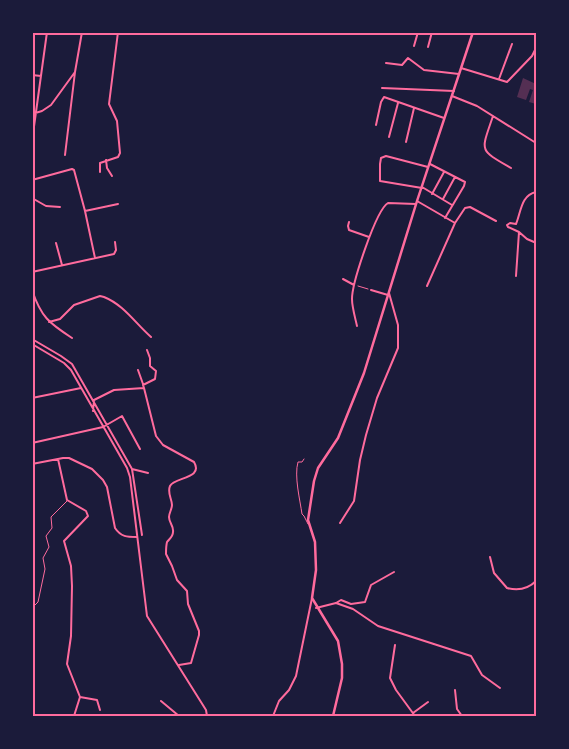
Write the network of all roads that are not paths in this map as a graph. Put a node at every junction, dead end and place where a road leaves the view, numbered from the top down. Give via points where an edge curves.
1 (47, 32) edge
2 (82, 32) edge
3 (118, 32) edge
4 (418, 32) edge
5 (432, 32) edge
6 (474, 32) edge
7 (512, 44) dead end
8 (414, 46) dead end
9 (428, 47) dead end
10 (536, 48) edge
11 (386, 63) dead end
12 (462, 68) junction
13 (75, 72) junction
14 (459, 74) junction
15 (32, 75) edge
16 (41, 76) junction
17 (499, 80) junction
18 (382, 88) dead end
19 (454, 91) junction
20 (452, 96) junction
21 (398, 102) junction
22 (414, 108) junction
23 (36, 113) junction
24 (32, 114) edge
25 (493, 116) junction
26 (445, 118) junction
27 (376, 126) dead end
28 (389, 137) dead end
29 (32, 141) edge
30 (406, 142) dead end
31 (536, 143) edge
32 (65, 155) dead end
33 (106, 160) junction
34 (429, 165) junction
35 (511, 168) dead end
36 (100, 172) dead end
37 (444, 172) junction
38 (112, 176) dead end
39 (455, 178) junction
40 (32, 180) edge
41 (422, 188) junction
42 (536, 192) edge
43 (432, 194) junction
44 (32, 198) edge
45 (442, 200) junction
46 (417, 203) junction
47 (118, 204) dead end
48 (452, 205) junction
49 (60, 207) dead end
50 (85, 211) junction
51 (445, 218) junction
52 (496, 221) dead end
53 (349, 222) dead end
54 (455, 224) junction
55 (519, 232) junction
56 (369, 238) junction
57 (116, 242) dead end
58 (534, 242) dead end
59 (56, 243) dead end
60 (95, 258) junction
61 (62, 266) junction
62 (32, 272) edge
63 (516, 276) dead end
64 (343, 279) dead end
65 (354, 285) junction
66 (427, 286) dead end
67 (32, 290) edge
68 (371, 290) road end
69 (389, 294) junction
70 (34, 297) edge
71 (389, 309) junction
72 (49, 322) junction
73 (357, 326) dead end
74 (151, 337) dead end
75 (72, 338) dead end
76 (32, 339) edge
77 (32, 344) edge
78 (148, 350) dead end
79 (138, 370) dead end
80 (143, 386) junction
81 (81, 388) junction
82 (32, 398) edge
83 (94, 402) junction
84 (93, 411) junction
85 (105, 425) junction
86 (32, 443) edge
87 (140, 449) dead end
88 (58, 459) junction
89 (304, 459) dead end
90 (33, 464) edge
91 (132, 469) junction
92 (33, 471) edge
93 (148, 473) dead end
94 (32, 492) edge
95 (67, 500) junction
96 (340, 523) dead end
97 (308, 524) junction
98 (142, 534) dead end
99 (137, 537) junction
100 (490, 556) dead end
101 (394, 572) dead end
102 (536, 580) edge
103 (312, 598) junction
104 (336, 603) junction
105 (32, 608) edge
106 (316, 608) junction
107 (395, 645) dead end
108 (179, 665) junction
109 (500, 688) dead end
110 (455, 690) dead end
111 (80, 697) junction
112 (161, 701) dead end
113 (428, 702) dead end
114 (100, 710) dead end
115 (413, 713) junction
116 (74, 716) edge
117 (179, 716) edge
118 (207, 716) edge
119 (273, 716) edge
120 (333, 716) edge
121 (415, 716) edge
122 (460, 716) edge

1 - 16 street
2 - 13 street
3 - 33 street via 108,104 117,121 120,153
4 - 8 street
5 - 9 street
6 - 12 main road
7 - 17 street
10 - 17 street via 510,81
11 - 14 street via 402,65 408,58 424,70
12 - 14 main road
12 - 17 street
13 - 23 street via 51,105
13 - 32 street
14 - 19 main road
15 - 16 street
16 - 23 street
18 - 19 street
19 - 20 main road
20 - 25 street
20 - 26 main road
21 - 22 street
21 - 27 street via 382,100
21 - 28 street
22 - 26 street
22 - 30 street
23 - 24 street
23 - 29 street
25 - 31 street
25 - 35 street via 484,147
26 - 34 main road
33 - 36 street via 99,164
33 - 38 street
34 - 37 street
34 - 41 main road
34 - 41 street via 386,156 381,158 380,181
37 - 39 street
37 - 43 street
39 - 45 street
39 - 48 street via 464,185
40 - 50 street via 72,169 76,173
41 - 43 street
41 - 46 main road
42 - 55 street via 525,199 516,224 507,225
43 - 45 street
44 - 49 street via 46,206
45 - 48 street
46 - 51 street
46 - 56 street via 384,205
46 - 69 main road
47 - 50 street
48 - 51 street
50 - 60 street
51 - 54 street
52 - 54 street via 470,207 465,208
53 - 56 street via 349,230
54 - 66 street
55 - 58 street
55 - 63 street
56 - 65 street
57 - 60 street via 115,253
59 - 61 street
60 - 61 street
61 - 62 street
64 - 65 street
65 - 73 street via 352,301
67 - 70 street
68 - 69 street
69 - 71 main road
69 - 71 street
70 - 72 street
71 - 96 street via 399,332 398,348 366,435 354,501
71 - 97 main road via 338,438 316,474
72 - 74 street via 60,319 74,305 100,296 125,310
72 - 75 street
76 - 83 street via 70,362
77 - 81 street via 68,365
78 - 80 street via 150,366 156,371 156,377
79 - 80 street
80 - 83 street via 114,390
80 - 108 street via 156,436 196,466 192,474 171,484 169,493 172,507 169,518 174,529 166,554 177,580 187,591 199,635 192,663
81 - 82 street
81 - 84 street
83 - 84 street
83 - 85 street
84 - 85 street
85 - 86 street
85 - 87 street via 122,416
85 - 91 street
85 - 99 street via 129,472
88 - 90 street
88 - 95 street
88 - 99 street via 69,458 98,474 107,488 118,533
89 - 97 street via 298,462 298,483 302,514
90 - 92 main road
91 - 93 street
91 - 98 street
92 - 94 street
95 - 105 street via 52,515 52,528 46,536 49,547 44,557 40,597
95 - 111 street via 86,511 88,516 64,541 71,566 72,586 71,636 66,658
97 - 103 main road via 315,542
99 - 108 street via 147,616
100 - 102 street via 494,574 507,588 530,587
101 - 104 street via 371,585 365,602 351,604 340,600
103 - 106 main road
103 - 119 street via 296,676
104 - 106 street
104 - 109 street via 353,609 378,626 471,656 482,675
106 - 120 main road via 338,641 342,657 343,674
107 - 115 street via 390,678
108 - 118 street
110 - 122 street
111 - 114 street via 97,700
111 - 116 street
112 - 117 street
113 - 115 street
115 - 121 street

